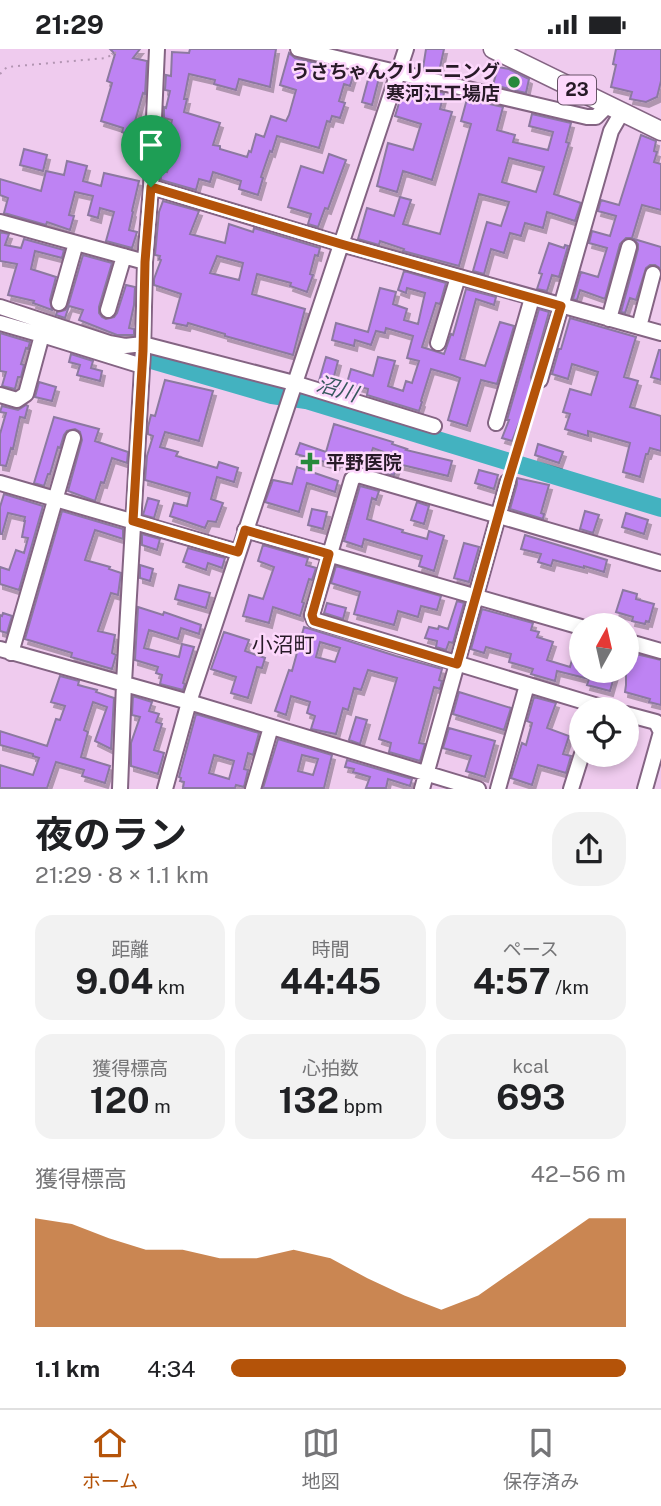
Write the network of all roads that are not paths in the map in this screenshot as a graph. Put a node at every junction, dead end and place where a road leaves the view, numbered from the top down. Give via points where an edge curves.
1 (156, 49) edge
2 (298, 49) edge
3 (406, 49) edge
4 (493, 49) edge
5 (399, 72) junction
6 (615, 109) junction
7 (661, 131) edge
8 (151, 187) junction
9 (0, 222) edge
10 (76, 243) junction
11 (341, 244) junction
12 (629, 247) dead end
13 (124, 256) junction
14 (145, 262) junction
15 (653, 274) dead end
16 (458, 277) junction
17 (532, 298) junction
18 (59, 303) dead end
19 (561, 306) junction
20 (0, 307) edge
21 (108, 310) dead end
22 (609, 319) junction
23 (0, 323) edge
24 (639, 327) junction
25 (661, 334) edge
26 (42, 335) junction
27 (438, 343) dead end
28 (143, 356) junction
29 (540, 380) road end
30 (294, 383) junction
31 (0, 395) edge
32 (496, 423) dead end
33 (434, 426) dead end
34 (73, 438) dead end
35 (508, 481) road end
36 (0, 483) edge
37 (55, 499) junction
38 (500, 517) junction
39 (133, 521) junction
40 (245, 530) junction
41 (238, 552) junction
42 (329, 554) junction
43 (661, 563) edge
44 (476, 597) junction
45 (569, 624) edge
46 (639, 645) edge
47 (6, 651) edge
48 (661, 651) edge
49 (457, 664) junction
50 (124, 684) junction
51 (527, 685) junction
52 (569, 698) edge
53 (188, 702) junction
54 (639, 717) edge
55 (271, 727) junction
56 (578, 767) edge
57 (426, 773) junction
58 (120, 789) edge
59 (165, 789) edge
60 (253, 789) edge
61 (422, 789) edge
62 (478, 789) edge
63 (498, 789) edge
64 (571, 789) edge
65 (645, 789) edge

1 - 8 street
2 - 5 street
3 - 5 street
4 - 6 main road, 23
5 - 6 street via 587,117
5 - 11 street
6 - 7 main road, 23
6 - 19 street
8 - 11 street
8 - 14 street
9 - 10 street
10 - 13 street
10 - 18 street
11 - 16 street
11 - 30 street
12 - 22 street
13 - 14 street
13 - 21 street
14 - 28 street
15 - 24 street
16 - 17 street
16 - 27 street
17 - 19 street
17 - 32 street
19 - 22 street
19 - 29 street
20 - 28 street via 125,346
22 - 24 street
23 - 26 street
24 - 25 street
26 - 28 street
26 - 31 street via 26,394 17,400
28 - 30 street
28 - 39 street
30 - 33 street
30 - 40 street
34 - 37 street
35 - 38 street
36 - 37 street
37 - 39 street
37 - 47 street
38 - 42 street via 358,475 352,479
38 - 43 street
38 - 44 street
39 - 41 street
39 - 50 street
40 - 41 street
40 - 42 street
41 - 53 street
42 - 44 street
42 - 49 street via 314,621
44 - 45 street
44 - 49 street
46 - 48 street
47 - 50 street
49 - 51 street
49 - 57 street
50 - 53 street
50 - 58 street
51 - 52 street
51 - 63 street
53 - 55 street
53 - 59 street
54 - 65 street via 656,722 661,732
55 - 57 street
55 - 60 street
56 - 64 street
57 - 61 street
57 - 62 street

